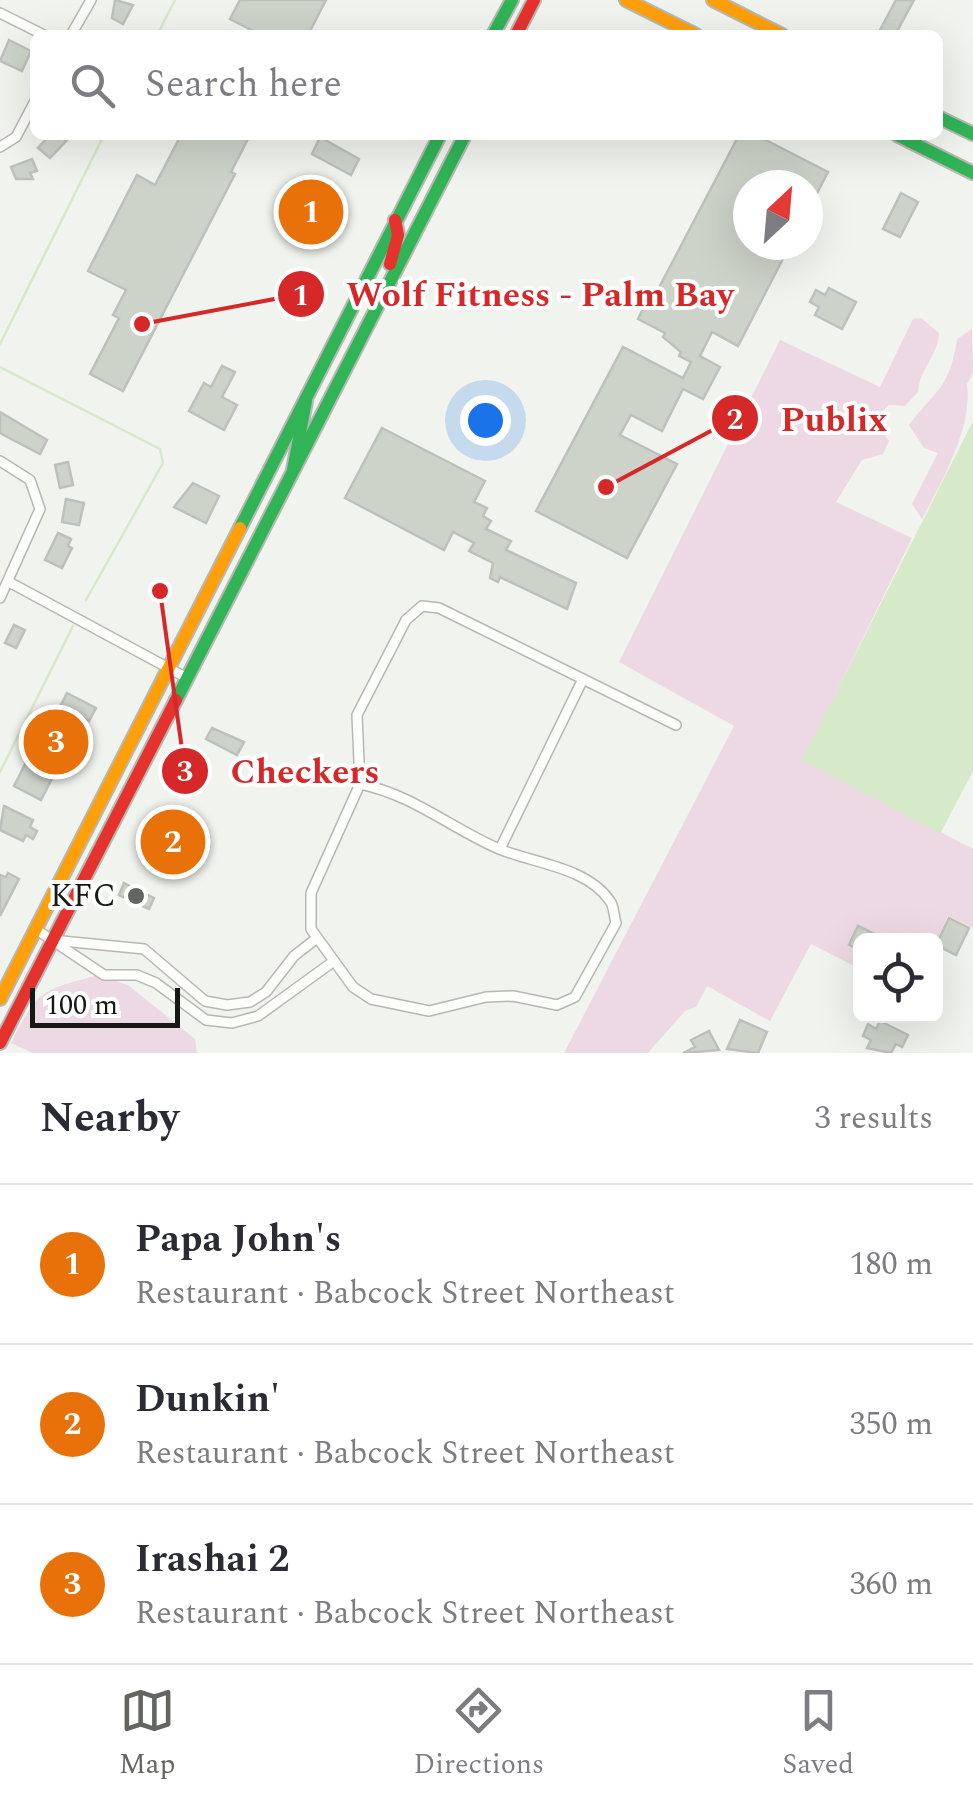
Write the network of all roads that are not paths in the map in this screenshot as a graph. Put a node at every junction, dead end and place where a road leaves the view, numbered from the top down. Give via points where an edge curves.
1 (91, 0) edge
2 (512, 0) edge
3 (534, 0) edge
4 (626, 0) edge
5 (713, 0) edge
6 (0, 12) edge
7 (34, 30) edge
8 (74, 30) edge
9 (496, 30) edge
10 (519, 30) edge
11 (686, 30) edge
12 (772, 30) edge
13 (30, 109) edge
14 (943, 119) edge
15 (973, 134) edge
16 (437, 140) edge
17 (462, 140) edge
18 (908, 140) edge
19 (0, 146) edge
20 (973, 172) edge
21 (394, 219) junction
22 (372, 318) junction
23 (306, 398) junction
24 (0, 461) edge
25 (271, 470) junction
26 (293, 470) junction
27 (266, 522) junction
28 (8, 582) junction
29 (0, 598) edge
30 (170, 668) junction
31 (187, 678) junction
32 (583, 679) junction
33 (676, 725) dead end
34 (360, 784) junction
35 (500, 849) junction
36 (37, 930) junction
37 (317, 938) junction
38 (54, 939) junction
39 (334, 962) junction
40 (0, 999) edge
41 (1, 1038) edge

1 - 8 street
2 - 9 main road
3 - 10 main road
4 - 11 main road
5 - 12 main road
6 - 7 street
13 - 19 street via 16,136
14 - 15 main road
16 - 21 main road
17 - 22 main road
18 - 20 main road
21 - 22 main road via 395,254
21 - 23 main road
22 - 26 main road
23 - 25 main road
23 - 26 main road via 306,419 290,454
24 - 28 street via 30,480 40,509
25 - 27 main road via 278,488
25 - 30 main road
26 - 27 main road
27 - 31 main road
28 - 29 street
28 - 30 street
30 - 31 street
30 - 36 main road
31 - 38 main road
32 - 33 street
32 - 34 street via 422,606 406,620 357,715
32 - 35 street
34 - 35 street via 389,790
34 - 37 street via 311,894
35 - 39 street via 588,882 612,902 616,923 574,996 557,1005 513,996 429,1011 402,1009 371,1000
36 - 38 street
36 - 40 main road
37 - 38 street via 266,992 227,1005 205,1002 144,948
37 - 39 street
38 - 39 street via 104,975 156,982 206,1020 232,1023 258,1016
38 - 41 main road

